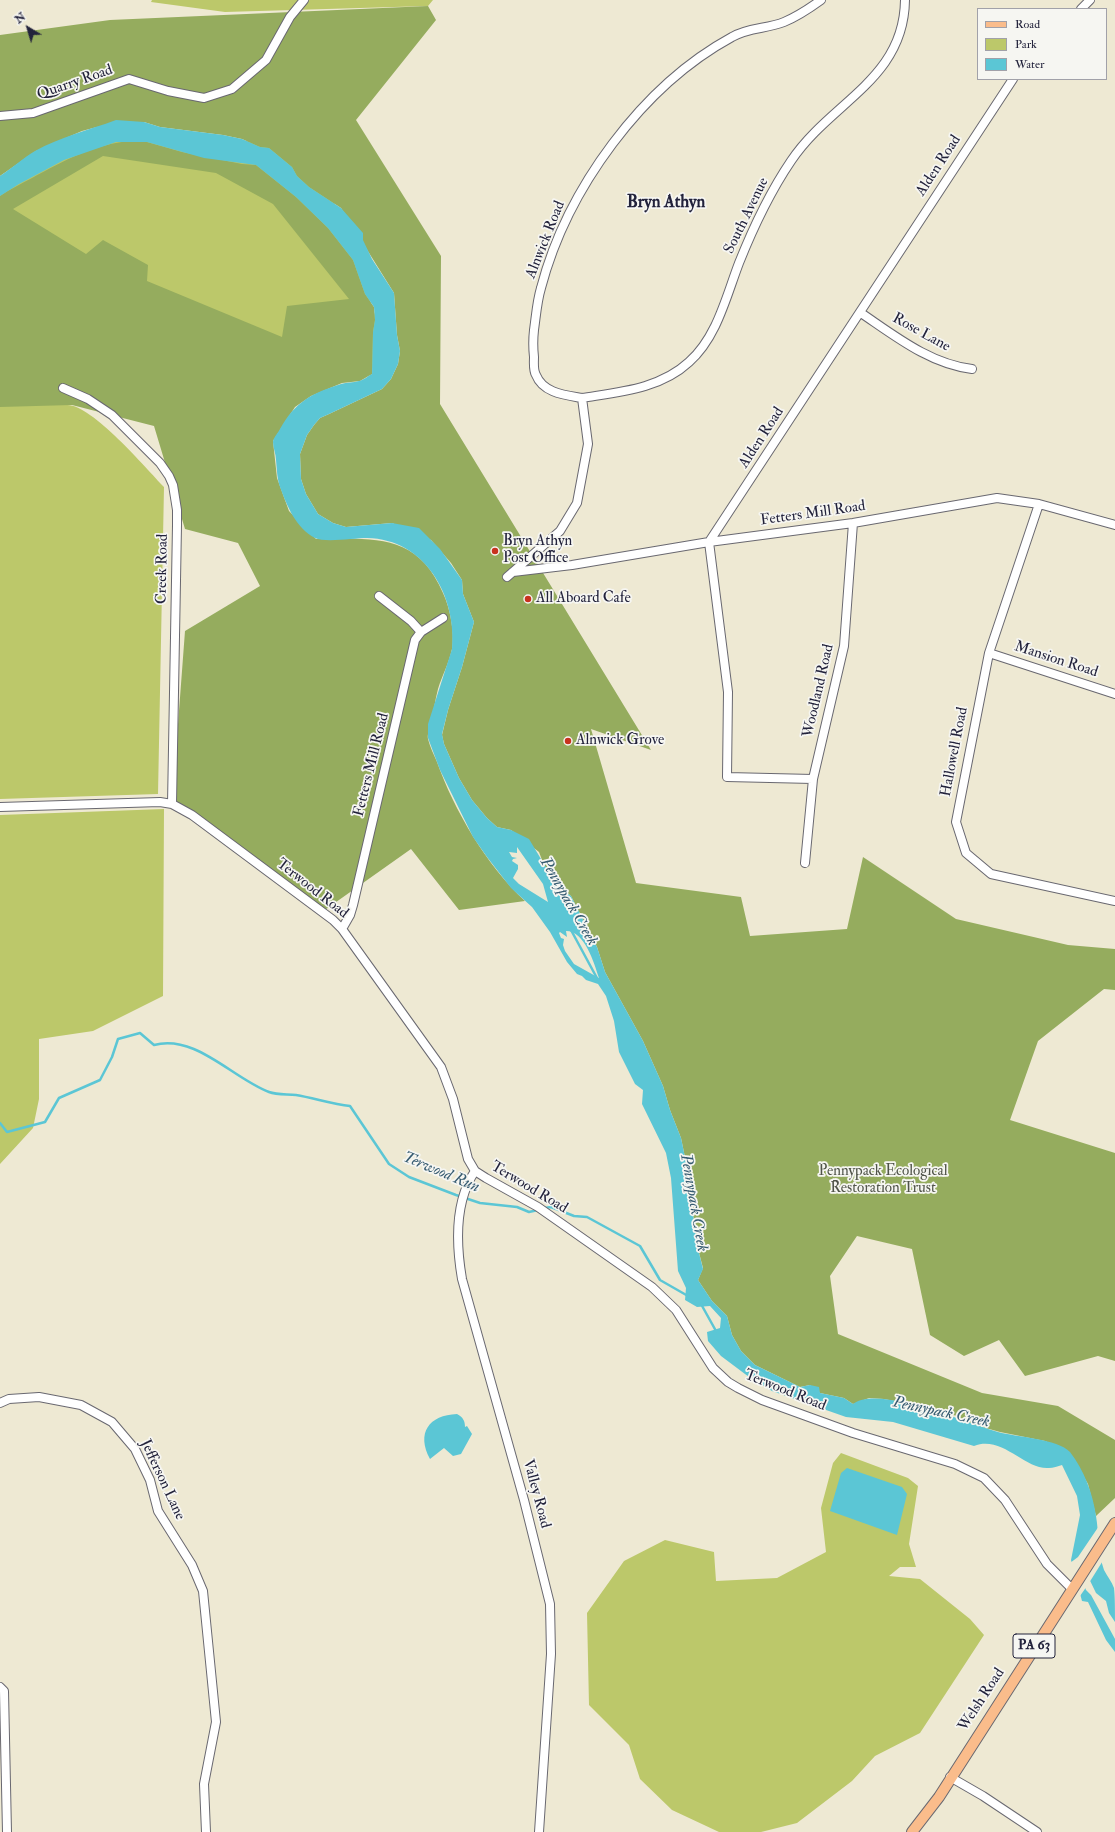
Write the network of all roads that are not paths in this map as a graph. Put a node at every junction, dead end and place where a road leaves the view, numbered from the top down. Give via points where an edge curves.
1 (304, 0) edge
2 (820, 0) edge
3 (905, 0) edge
4 (1090, 0) edge
5 (1081, 8) edge
6 (1012, 80) edge
7 (0, 116) edge
8 (861, 313) junction
9 (972, 368) dead end
10 (63, 388) dead end
11 (582, 398) junction
12 (1038, 504) junction
13 (854, 523) junction
14 (1115, 525) edge
15 (710, 542) junction
16 (379, 596) dead end
17 (443, 618) dead end
18 (421, 632) junction
19 (989, 653) junction
20 (1115, 694) edge
21 (813, 779) junction
22 (172, 804) junction
23 (0, 806) edge
24 (804, 863) dead end
25 (1115, 901) edge
26 (342, 929) junction
27 (475, 1171) junction
28 (0, 1403) edge
29 (1115, 1523) edge
30 (1073, 1586) junction
31 (0, 1687) edge
32 (950, 1777) junction
33 (8, 1832) edge
34 (206, 1832) edge
35 (539, 1832) edge
36 (912, 1832) edge
37 (1037, 1832) edge

1 - 7 street, Quarry Road via 290,17 266,60 232,89 204,98 168,91 129,79 33,113
2 - 11 street, Alnwick Road via 784,22 746,30 699,58 652,99 630,122 601,160 555,247 540,289 532,340 535,374 546,388
3 - 11 street, South Avenue via 900,34 890,57 879,72 818,127 801,146 782,176 740,261 705,344 689,363 649,385
4 - 5 street
6 - 8 street, Alden Road
8 - 9 street, Rose Lane via 907,344 940,362 955,367
8 - 15 street, Alden Road
10 - 22 street, Creek Road via 100,407 121,422 160,462 173,485 177,525
11 - 15 street, Fetters Mill Road via 588,444 578,503 560,531 510,575
12 - 13 street, Fetters Mill Road via 996,498
12 - 14 street, Fetters Mill Road
12 - 19 street, Hallowell Road
13 - 15 street, Fetters Mill Road
13 - 21 street, Woodland Road via 844,646
15 - 21 street via 728,692 727,777
16 - 18 street
17 - 18 street
18 - 26 street, Fetters Mill Road via 415,640 353,906
19 - 20 street, Mansion Road
19 - 25 street, Hallowell Road via 956,822 966,853 991,874
21 - 24 street, Woodland Road
22 - 23 street, Terwood Road via 151,802
22 - 26 street, Terwood Road via 192,815
26 - 27 street, Terwood Road via 441,1067 453,1098 468,1159
27 - 30 street, Terwood Road via 538,1207 661,1294 682,1318 712,1368 728,1382 762,1400 960,1466 984,1478 1005,1500 1047,1564
27 - 35 street, Valley Road via 465,1191 458,1237 462,1279 524,1500 550,1604 550,1669
28 - 34 street, Jefferson Lane via 9,1399 39,1397 81,1405 112,1422 135,1449 150,1480 158,1511 192,1565 203,1592 216,1722 204,1784
29 - 30 main road, Welsh Road / PA 63
30 - 32 main road, Welsh Road / PA 63
31 - 33 street via 4,1691
32 - 36 main road, Welsh Road / PA 63 via 939,1797
32 - 37 street via 984,1796

